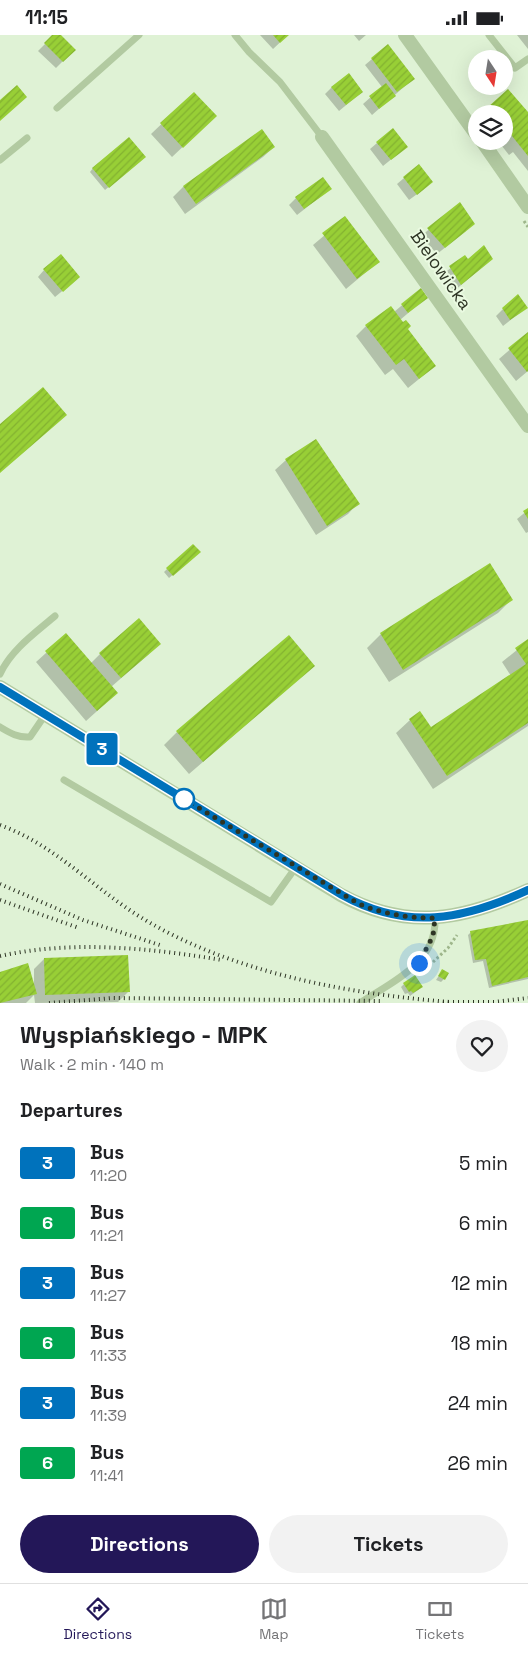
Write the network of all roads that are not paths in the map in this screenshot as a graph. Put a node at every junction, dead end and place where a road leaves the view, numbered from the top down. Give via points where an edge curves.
1 (139, 35) edge
2 (235, 35) edge
3 (406, 35) edge
4 (489, 35) edge
5 (528, 59) edge
6 (57, 108) dead end
7 (468, 123) edge
8 (322, 137) joint
9 (27, 138) dead end
10 (488, 150) edge
11 (0, 160) edge
12 (528, 207) edge
13 (528, 426) edge
14 (55, 616) dead end
15 (0, 674) edge
16 (0, 687) edge
17 (44, 715) junction
18 (0, 727) edge
19 (64, 780) dead end
20 (296, 867) junction
21 (528, 889) edge
22 (435, 918) junction
23 (360, 1003) edge

1 - 6 lane
2 - 8 lane via 280,82
3 - 7 street
4 - 5 lane via 515,68
8 - 13 street, Bielowicka
9 - 11 lane
10 - 12 street
14 - 15 lane via 19,648
16 - 17 street
17 - 18 lane via 30,737 22,738
17 - 20 street
19 - 20 lane via 271,902
20 - 22 street via 350,900 377,912
21 - 22 street via 478,909
22 - 23 lane via 433,936 419,963

